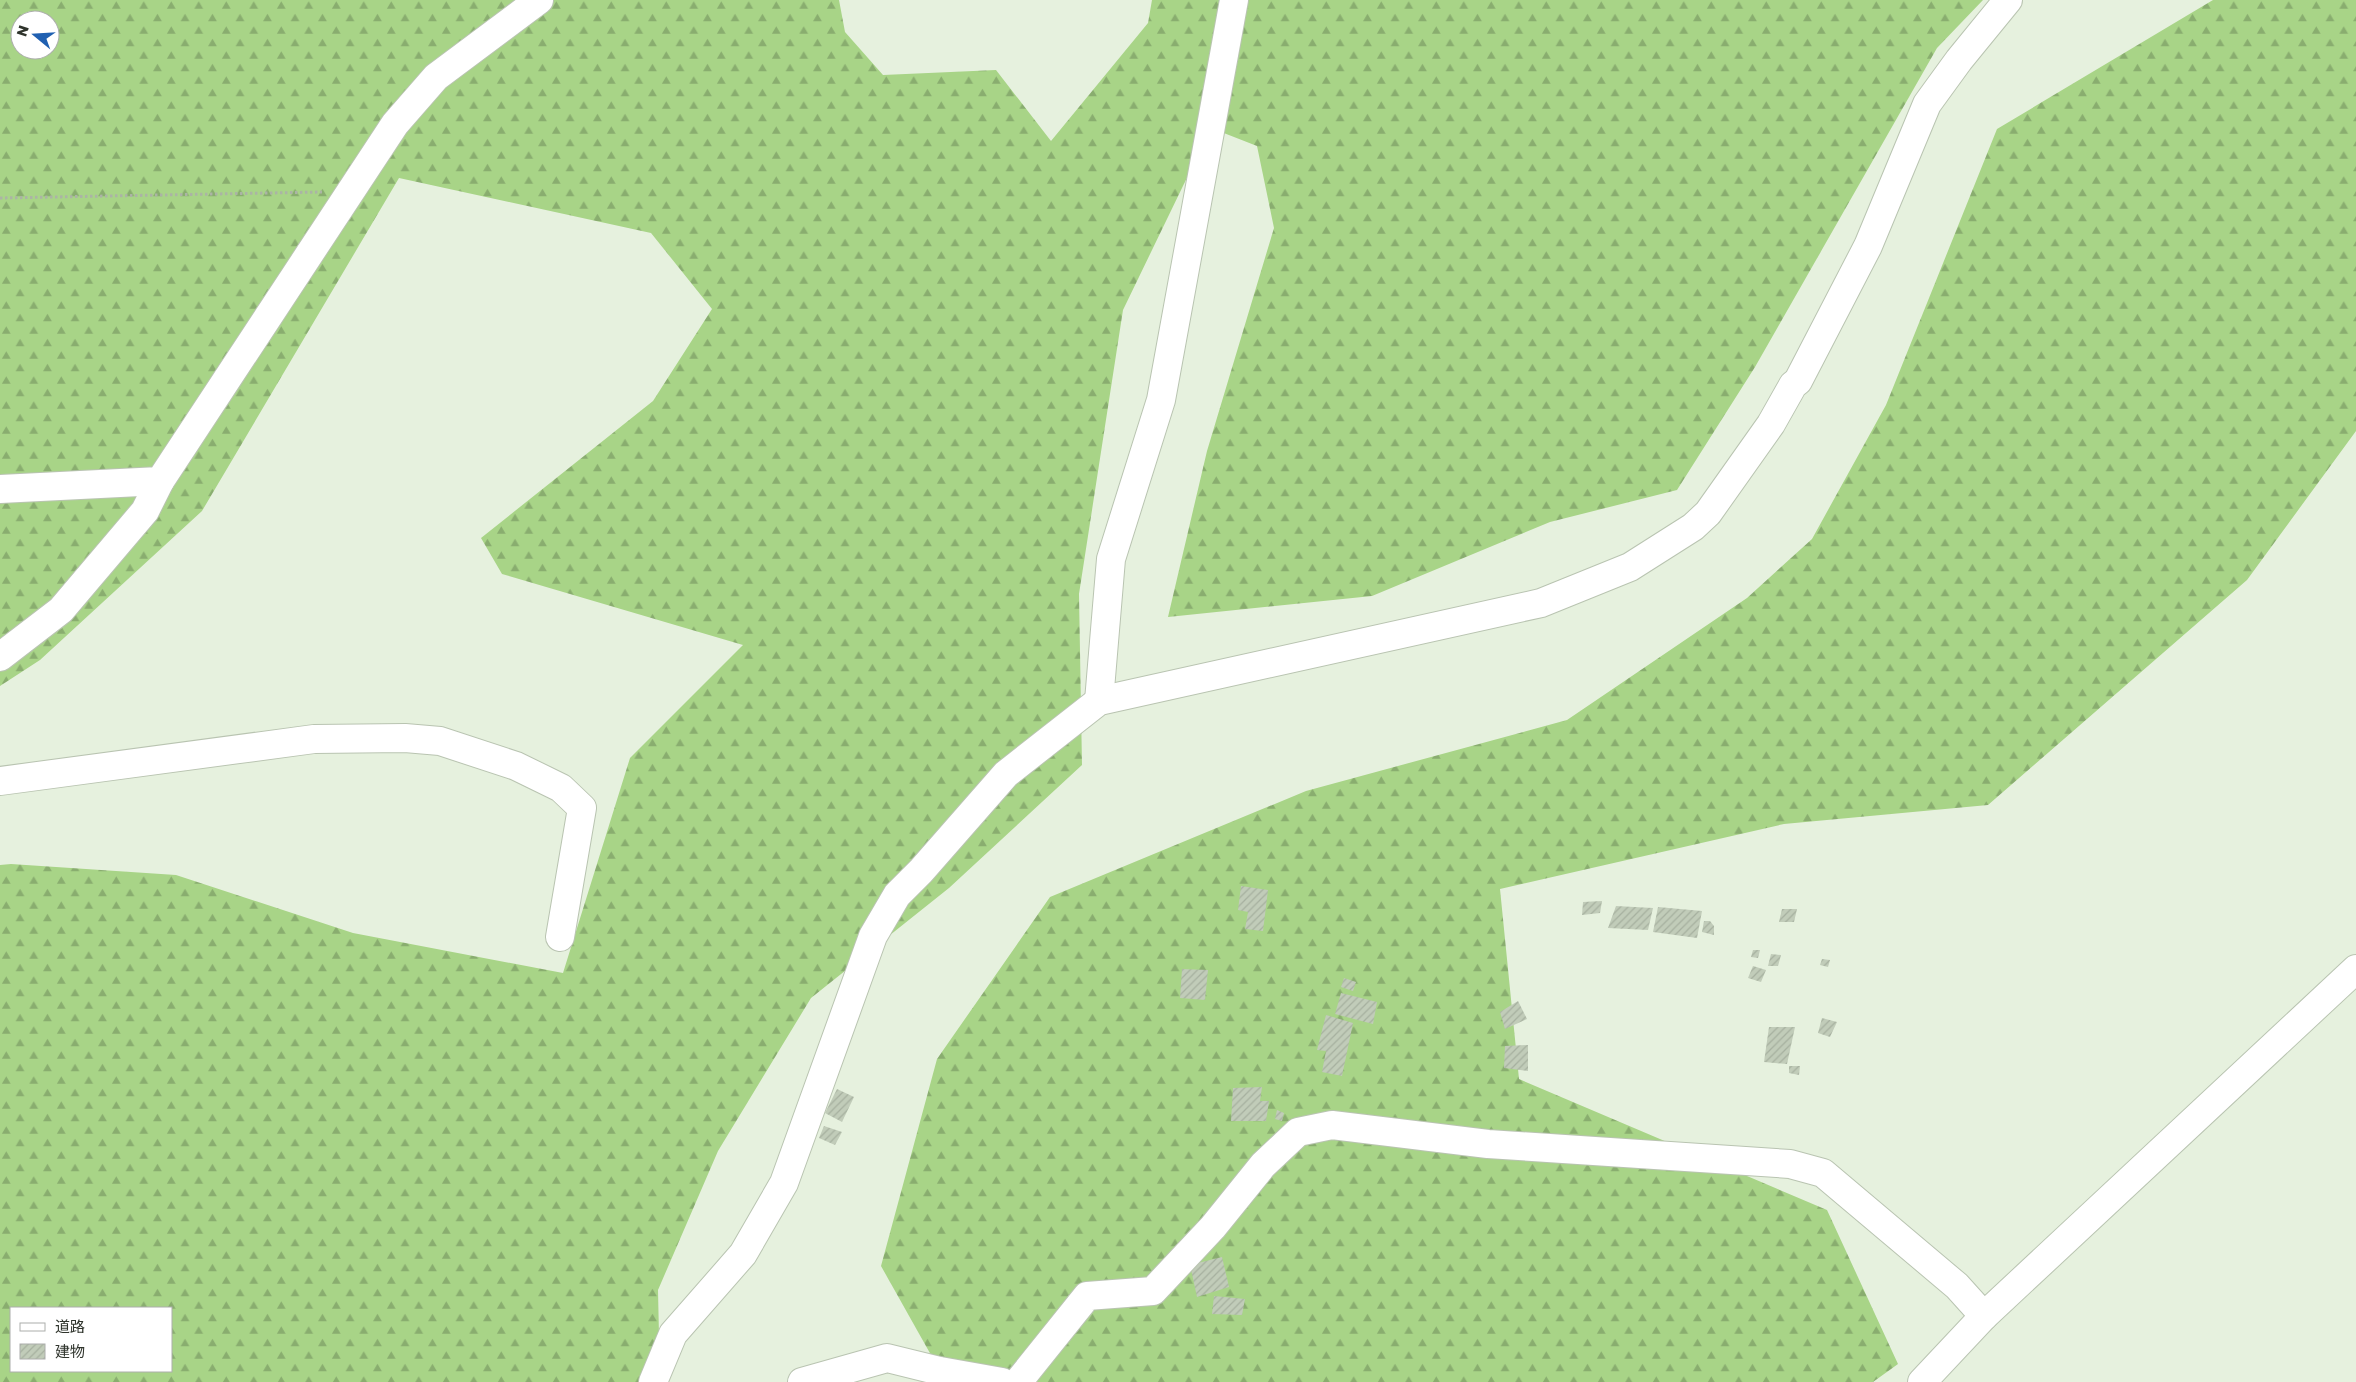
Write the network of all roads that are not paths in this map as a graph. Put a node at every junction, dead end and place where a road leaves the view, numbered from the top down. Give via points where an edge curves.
1 (539, 0) edge
2 (1234, 0) edge
3 (2008, 0) edge
4 (160, 481) junction
5 (0, 489) edge
6 (0, 658) edge
7 (1099, 701) junction
8 (0, 781) edge
9 (560, 937) dead end
10 (2356, 969) edge
11 (1984, 1316) junction
12 (653, 1382) edge
13 (802, 1382) edge
14 (1002, 1382) edge
15 (1018, 1382) edge
16 (1922, 1382) edge

1 - 4 street via 436,77 395,124
2 - 7 street via 1161,400 1111,559
3 - 7 street via 1927,104 1868,246 1798,381 1708,513 1693,527 1630,567 1541,603
4 - 5 street
4 - 6 street via 145,510 61,610
7 - 12 street via 1006,774 897,895 873,936 784,1183 743,1254 673,1334
8 - 9 street via 314,739 440,741 516,766 560,788 582,808
10 - 11 street
11 - 15 street via 1957,1286 1823,1173 1790,1164 1488,1144 1332,1125 1298,1132 1263,1166 1213,1227 1153,1291 1087,1296
11 - 16 street
13 - 14 street via 886,1358

